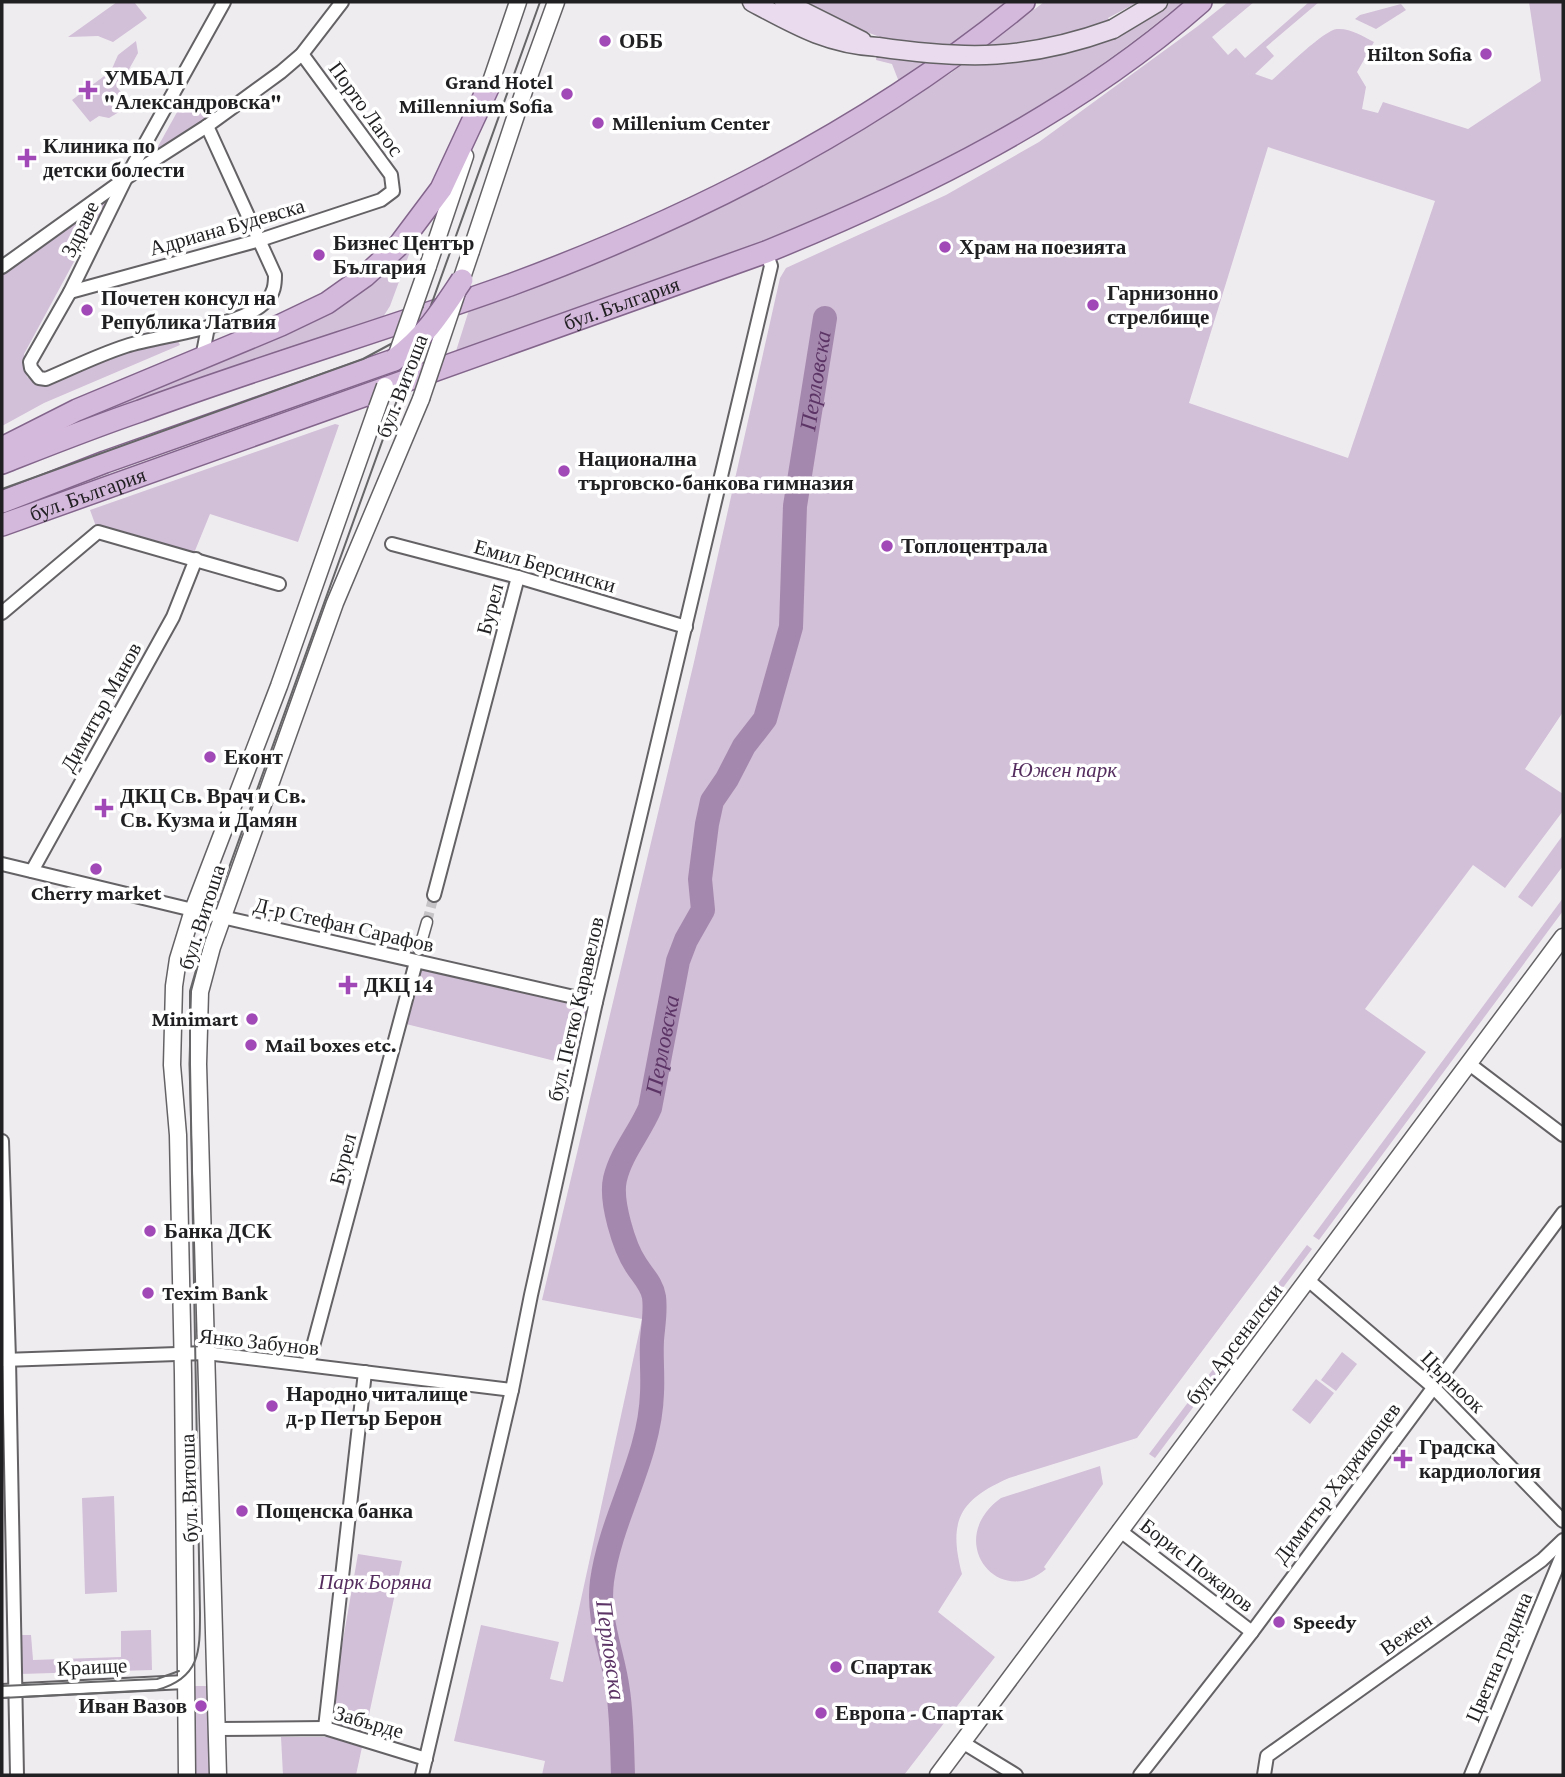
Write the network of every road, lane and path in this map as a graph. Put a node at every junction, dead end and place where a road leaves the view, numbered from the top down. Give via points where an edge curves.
1 (224, 2) edge
2 (342, 2) edge
3 (518, 2) edge
4 (556, 2) edge
5 (752, 2) edge
6 (784, 2) edge
7 (1024, 2) edge
8 (1158, 2) edge
9 (1201, 2) edge
10 (878, 47) junction
11 (302, 54) junction
12 (488, 88) junction
13 (207, 126) junction
14 (126, 178) junction
15 (393, 191) joint
16 (260, 240) junction
17 (766, 252) junction
18 (2, 267) edge
19 (462, 280) junction
20 (70, 292) junction
21 (208, 327) junction
22 (202, 358) junction
23 (394, 360) junction
24 (2, 448) edge
25 (2, 463) edge
26 (2, 502) edge
27 (2, 525) edge
28 (392, 544) dead end
29 (196, 559) junction
30 (518, 577) junction
31 (279, 584) dead end
32 (2, 612) edge
33 (686, 627) junction
34 (2, 864) edge
35 (32, 871) junction
36 (434, 895) tunnel mouth
37 (193, 910) junction
38 (222, 918) junction
39 (427, 922) tunnel mouth
40 (1563, 937) edge
41 (417, 956) junction
42 (596, 1002) junction
43 (1468, 1063) junction
44 (1563, 1135) edge
45 (2, 1141) edge
46 (1563, 1213) edge
47 (1308, 1280) junction
48 (206, 1353) junction
49 (182, 1354) junction
50 (5, 1359) edge
51 (308, 1366) junction
52 (365, 1372) junction
53 (1433, 1387) junction
54 (512, 1390) junction
55 (1563, 1521) edge
56 (1119, 1530) junction
57 (1563, 1540) edge
58 (1563, 1553) edge
59 (1251, 1632) junction
60 (185, 1682) junction
61 (2, 1691) edge
62 (15, 1691) junction
63 (325, 1728) junction
64 (217, 1729) junction
65 (962, 1742) junction
66 (426, 1759) junction
67 (17, 1775) edge
68 (187, 1775) edge
69 (218, 1775) edge
70 (422, 1775) edge
71 (937, 1775) edge
72 (1016, 1775) edge
73 (1140, 1775) edge
74 (1265, 1775) edge
75 (1471, 1775) edge

1 - 14 street, Здраве
2 - 11 street
3 - 12 street, бул. Витоша
4 - 19 street, бул. Витоша, bridge
5 - 10 main road via 829,40
6 - 10 main road
7 - 25 main road via 937,68 788,161 637,233 510,284 140,410
8 - 10 main road, bridge via 1113,29 1032,52 983,57
9 - 17 main road, бул. България via 1133,57 976,155 897,196
11 - 13 street
11 - 15 street, Порто Лагос via 391,175
12 - 22 main road via 441,189 384,259 327,303
12 - 23 street, бул. Витоша, bridge
13 - 14 street
13 - 16 street
14 - 18 street
14 - 20 street, Здраве
15 - 16 street, Адриана Будевска via 381,200
16 - 20 street, Адриана Будевска
16 - 21 street via 275,275 269,299 259,308
17 - 27 main road, бул. България
17 - 33 street, бул. Петко Каравелов via 771,266
19 - 23 main road, bridge via 431,327
19 - 38 street, бул. Витоша, bridge via 421,399 335,603
20 - 21 street, Здраве via 30,362 39,378 126,346
21 - 22 street
22 - 24 main road via 77,410
23 - 26 main road
23 - 37 street, бул. Витоша, bridge via 279,686
28 - 30 street, Емил Берсински
29 - 31 street
29 - 32 street via 98,532
29 - 35 street, Димитър Манов via 173,617
30 - 33 street, Емил Берсински
30 - 36 street, Бурел
33 - 42 street, бул. Петко Каравелов
34 - 35 street, Д-р Стефан Сарафов
35 - 37 street, Д-р Стефан Сарафов
37 - 38 street, Д-р Стефан Сарафов
37 - 49 street, бул. Витоша via 178,959 172,1016
38 - 41 street, Д-р Стефан Сарафов
38 - 48 street, бул. Витоша via 206,965 198,1011
39 - 41 street, Бурел
40 - 43 street, бул. Арсеналски
41 - 42 street, Д-р Стефан Сарафов
41 - 51 street, Бурел
42 - 54 street, бул. Петко Каравелов
43 - 44 street
43 - 47 street, бул. Арсеналски
45 - 50 street
46 - 53 street, Димитър Хаджикоцев
47 - 53 street, Църноок
47 - 56 street, бул. Арсеналски
48 - 49 street, Янко Забунов
48 - 51 street, Янко Забунов
48 - 64 street, бул. Витоша
49 - 50 street, Янко Забунов
49 - 60 street, бул. Витоша
50 - 62 street
51 - 52 street, Янко Забунов
52 - 54 street, Янко Забунов
52 - 63 street
53 - 55 street, Църноок
53 - 59 street, Димитър Хаджикоцев
54 - 66 street, бул. Петко Каравелов
56 - 59 street, Борис Пожаров
56 - 65 street, бул. Арсеналски
57 - 74 street, Вежен via 1542,1560 1267,1756
58 - 75 street, Цветна градина
59 - 73 street, Димитър Хаджикоцев
60 - 62 street, Краище
60 - 68 street, бул. Витоша
61 - 62 street, Краище
62 - 67 street
63 - 64 street, Забърде
63 - 66 street, Забърде
64 - 69 street, бул. Витоша
65 - 71 street, бул. Арсеналски
65 - 72 street
66 - 70 street, бул. Петко Каравелов

